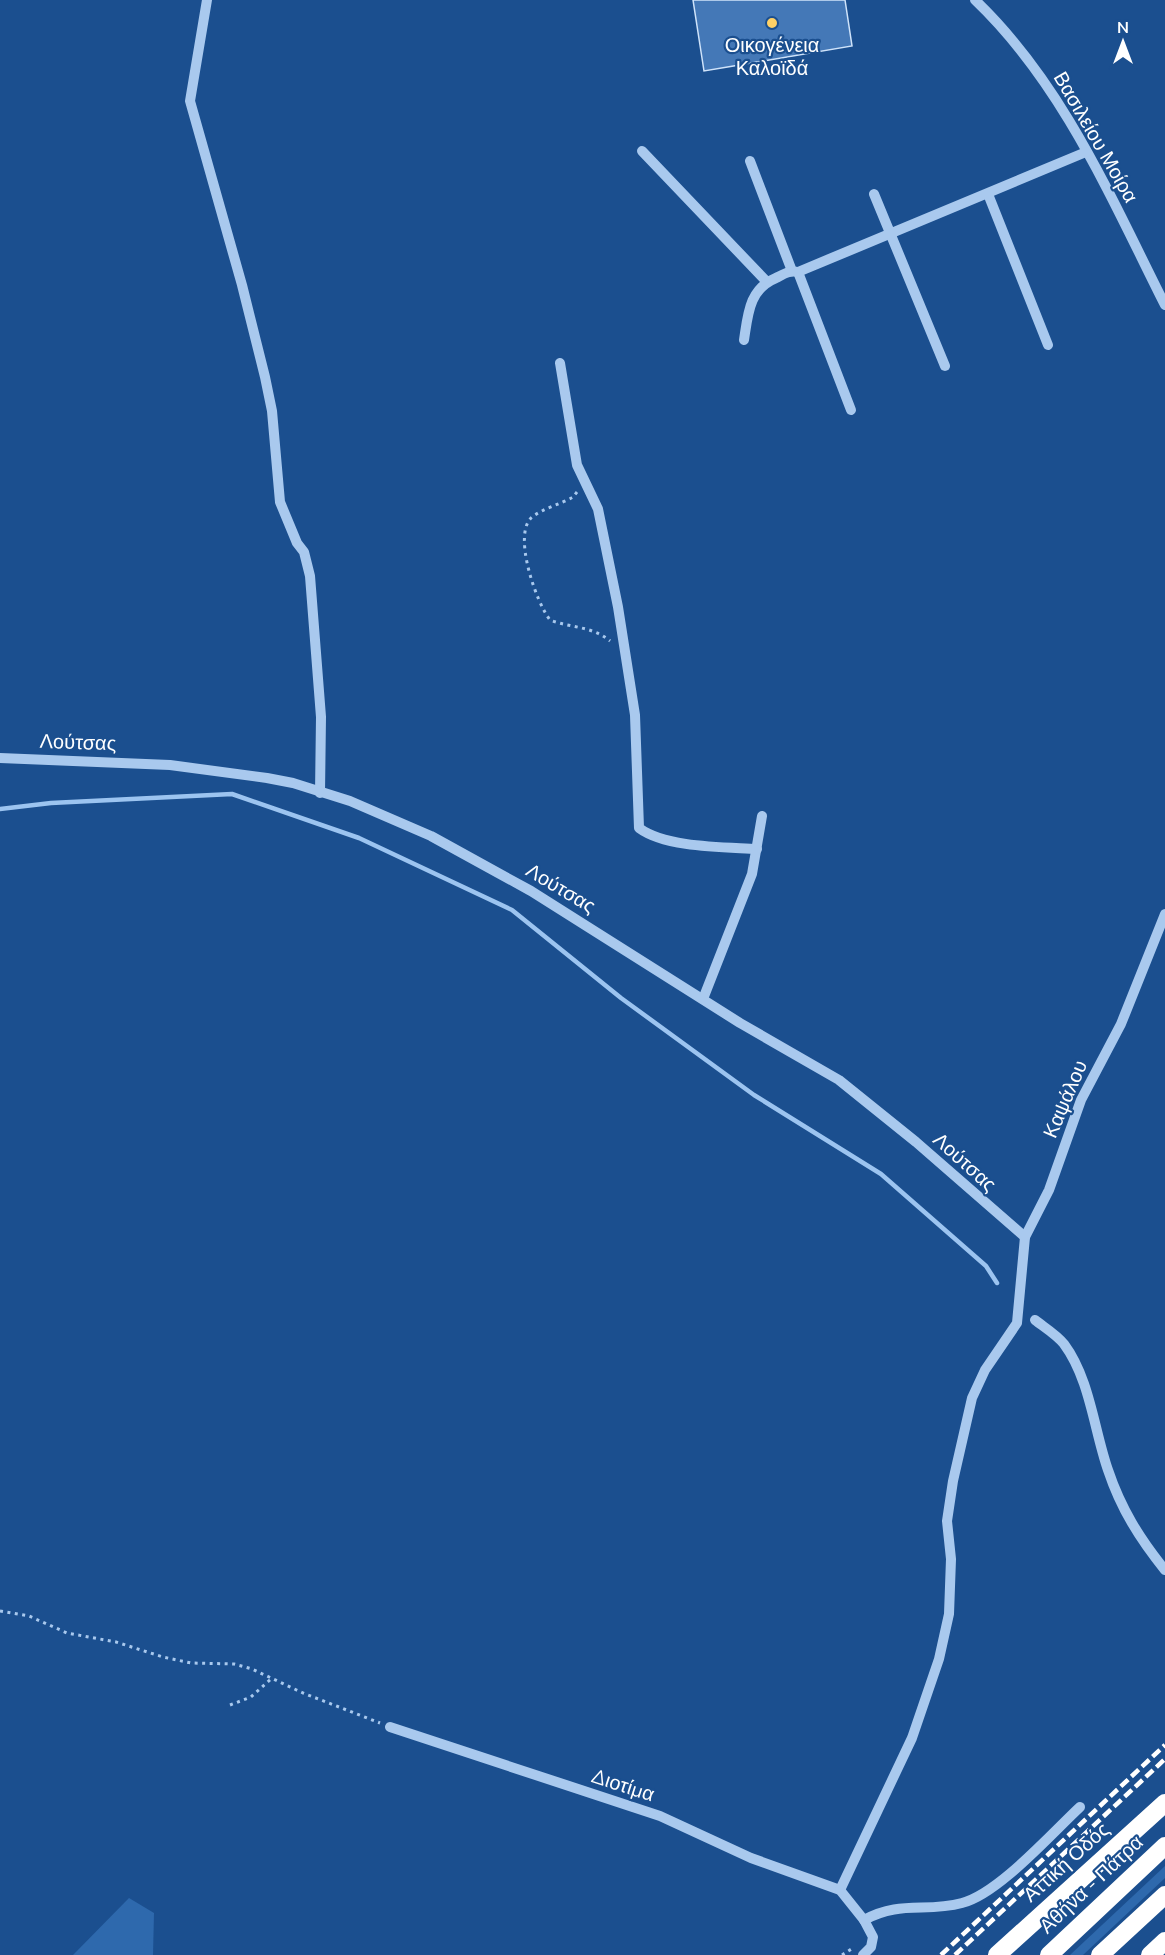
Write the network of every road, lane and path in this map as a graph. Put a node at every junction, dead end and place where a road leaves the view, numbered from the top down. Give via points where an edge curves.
1 (207, 0) edge
2 (975, 0) edge
3 (642, 151) dead end
4 (1086, 152) junction
5 (750, 161) dead end
6 (874, 194) dead end
7 (988, 194) junction
8 (890, 234) junction
9 (795, 272) junction
10 (766, 282) junction
11 (1165, 305) edge
12 (744, 340) dead end
13 (1048, 345) dead end
14 (560, 363) dead end
15 (945, 366) dead end
16 (851, 410) dead end
17 (585, 482) junction
18 (627, 664) junction
19 (0, 758) edge
20 (320, 793) junction
21 (762, 816) dead end
22 (757, 849) junction
23 (1165, 914) edge
24 (703, 999) junction
25 (1025, 1237) junction
26 (1035, 1320) dead end
27 (1165, 1570) edge
28 (0, 1611) edge
29 (271, 1678) junction
30 (230, 1705) dead end
31 (390, 1727) joint
32 (1165, 1803) edge
33 (1080, 1808) dead end
34 (1165, 1846) edge
35 (840, 1890) junction
36 (1165, 1895) edge
37 (864, 1920) junction
38 (1165, 1941) edge
39 (863, 1955) edge
40 (997, 1955) edge
41 (1049, 1955) edge
42 (1100, 1955) edge
43 (1150, 1955) edge

1 - 20 street via 190,101 265,377 280,502 304,552 310,576 321,717
2 - 4 street, Βασιλείου Μοίρα via 1025,54
3 - 10 street
4 - 7 street
4 - 11 street, Βασιλείου Μοίρα
5 - 9 street
6 - 8 street
7 - 8 street
7 - 13 street
8 - 9 street
8 - 15 street
9 - 10 street
9 - 16 street
10 - 12 street via 751,299
14 - 17 street via 577,465
17 - 18 street via 604,534
17 - 18 path via 573,497 532,518 525,528 532,583 549,620 594,631 609,640
18 - 22 street via 634,715 639,828 668,840
19 - 20 street, Λούτσας via 170,765 276,780
20 - 24 street, Λούτσας via 350,801 483,862
21 - 22 street
22 - 24 street via 752,874
23 - 25 street, Καψάλου via 1121,1024 1081,1100 1049,1190
24 - 25 street, Λούτσας via 839,1080
25 - 35 street, Καψάλου via 1017,1323 985,1370 972,1398 961,1440 947,1521 951,1559 949,1614 939,1659 912,1738
26 - 27 street via 1063,1343 1079,1374 1121,1505 1137,1534
28 - 29 path via 163,1657 191,1663 234,1664
29 - 30 path via 250,1697
29 - 31 path
31 - 35 street, Διοτίμα via 660,1816 751,1858
32 - 40 highway, Αττική Οδός
33 - 37 street via 979,1898 939,1908 903,1906 882,1910
34 - 41 highway, Αθήνα - Πάτρα
35 - 37 street
36 - 42 highway
37 - 39 street via 873,1942
38 - 43 highway

